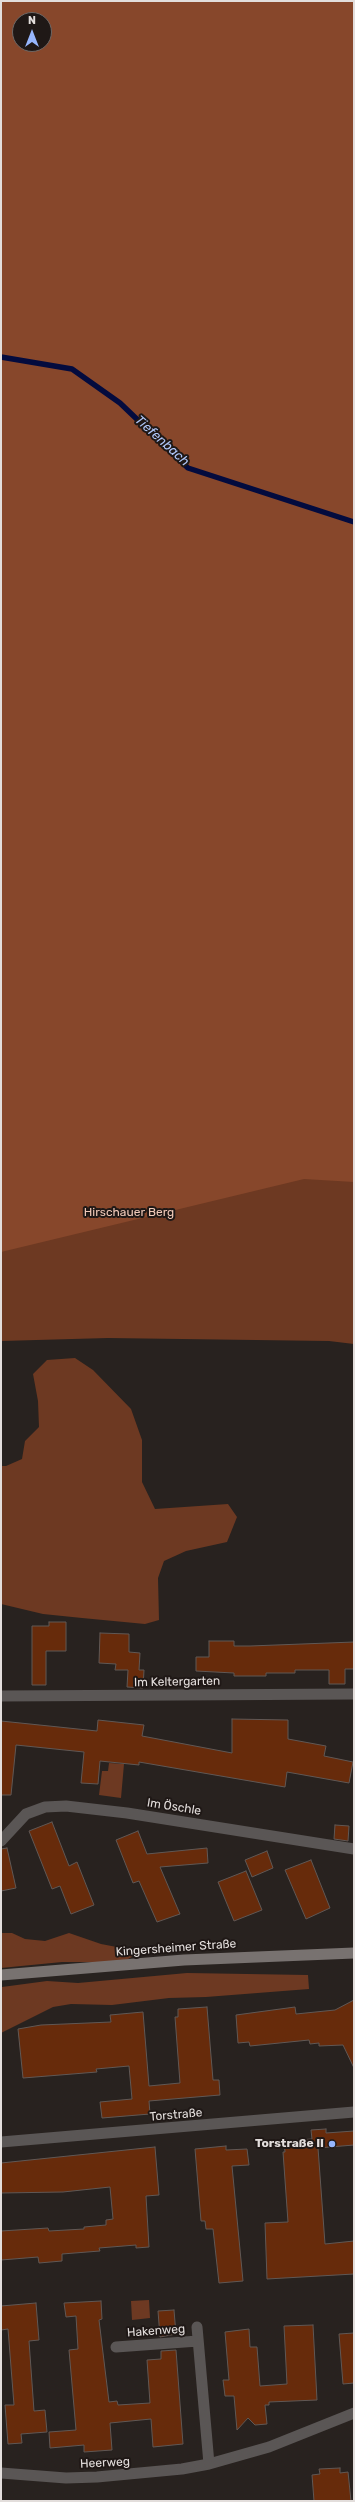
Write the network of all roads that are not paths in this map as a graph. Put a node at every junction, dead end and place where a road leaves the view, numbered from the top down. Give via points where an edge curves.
1 (354, 1694) edge
2 (1, 1696) edge
3 (1, 1841) edge
4 (354, 1849) edge
5 (354, 1953) edge
6 (1, 1975) edge
7 (354, 2112) edge
8 (1, 2142) edge
9 (197, 2327) dead end
10 (198, 2341) junction
11 (116, 2346) dead end
12 (354, 2413) edge
13 (209, 2464) junction
14 (1, 2473) edge

1 - 2 street, Im Keltergarten
3 - 4 street, Im Öschle via 26,1814 45,1807 66,1806 109,1810
5 - 6 main road, Kingersheimer Straße via 199,1959
7 - 8 street, Torstraße
9 - 10 street
10 - 11 street, Hakenweg
10 - 13 street
12 - 13 street, Heerweg via 288,2440
13 - 14 street, Heerweg via 111,2477 66,2478

